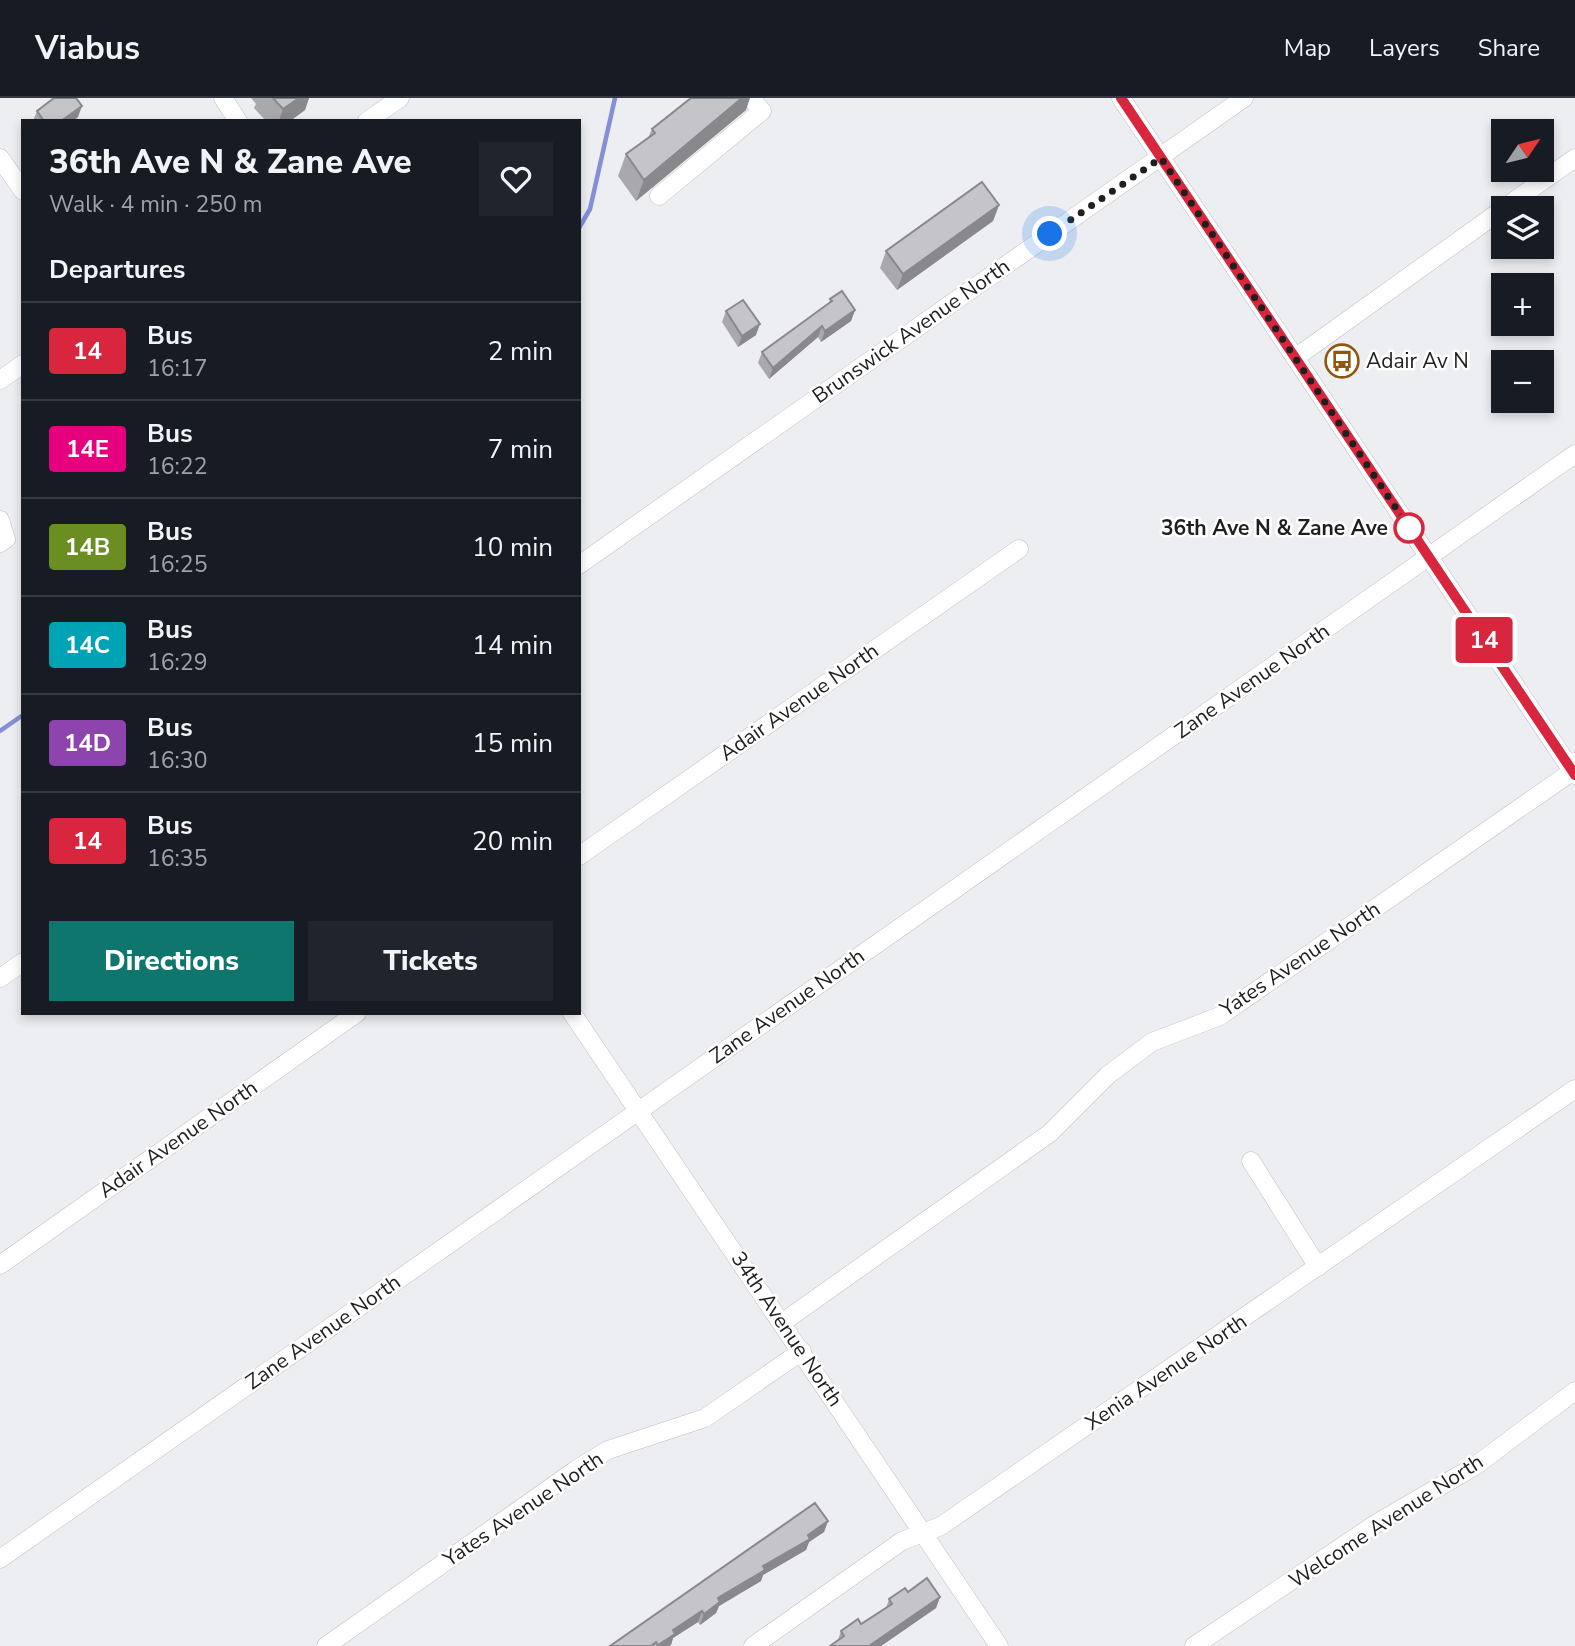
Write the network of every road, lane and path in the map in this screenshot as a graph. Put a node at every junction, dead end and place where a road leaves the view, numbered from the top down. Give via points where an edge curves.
1 (223, 98) edge
2 (400, 98) edge
3 (751, 98) edge
4 (1121, 98) edge
5 (1244, 98) edge
6 (237, 119) edge
7 (370, 119) edge
8 (0, 158) edge
9 (1161, 158) junction
10 (1575, 158) edge
11 (21, 188) edge
12 (659, 196) dead end
13 (1522, 196) edge
14 (1491, 218) edge
15 (1295, 358) junction
16 (21, 365) edge
17 (0, 380) edge
18 (1575, 454) edge
19 (0, 520) edge
20 (0, 543) edge
21 (1019, 548) dead end
22 (1429, 557) junction
23 (581, 564) edge
24 (1574, 770) edge
25 (581, 855) edge
26 (21, 963) edge
27 (0, 978) edge
28 (354, 1015) edge
29 (573, 1015) edge
30 (1575, 1089) edge
31 (637, 1110) junction
32 (1251, 1161) dead end
33 (0, 1265) edge
34 (1318, 1267) junction
35 (783, 1322) junction
36 (802, 1351) junction
37 (1575, 1391) edge
38 (923, 1532) junction
39 (0, 1559) edge
40 (326, 1646) edge
41 (753, 1646) edge
42 (999, 1646) edge
43 (1195, 1646) edge

1 - 6 street
2 - 7 street
3 - 12 street via 762,111
4 - 9 street
5 - 9 street, Brunswick Avenue North
8 - 11 street
9 - 15 street
9 - 23 street, Brunswick Avenue North
10 - 13 street
14 - 15 street
15 - 22 street
16 - 17 street
18 - 22 street, Zane Avenue North
19 - 20 street via 6,538
21 - 25 street, Adair Avenue North
22 - 24 street
22 - 31 street, Zane Avenue North
24 - 35 street, Yates Avenue North via 1220,1016 1152,1042 1108,1074 1050,1133
26 - 27 street
28 - 33 street, Adair Avenue North
29 - 31 street, 34th Avenue North
30 - 34 street, Xenia Avenue North
31 - 35 street, 34th Avenue North
31 - 39 street, Zane Avenue North
32 - 34 street
34 - 38 street, Xenia Avenue North via 942,1526
35 - 36 street, 34th Avenue North
36 - 38 street, 34th Avenue North
36 - 40 street, Yates Avenue North via 705,1418 608,1450 577,1469
37 - 43 street, Welcome Avenue North via 1475,1466 1377,1523
38 - 41 street, Xenia Avenue North via 902,1541
38 - 42 street, 34th Avenue North

